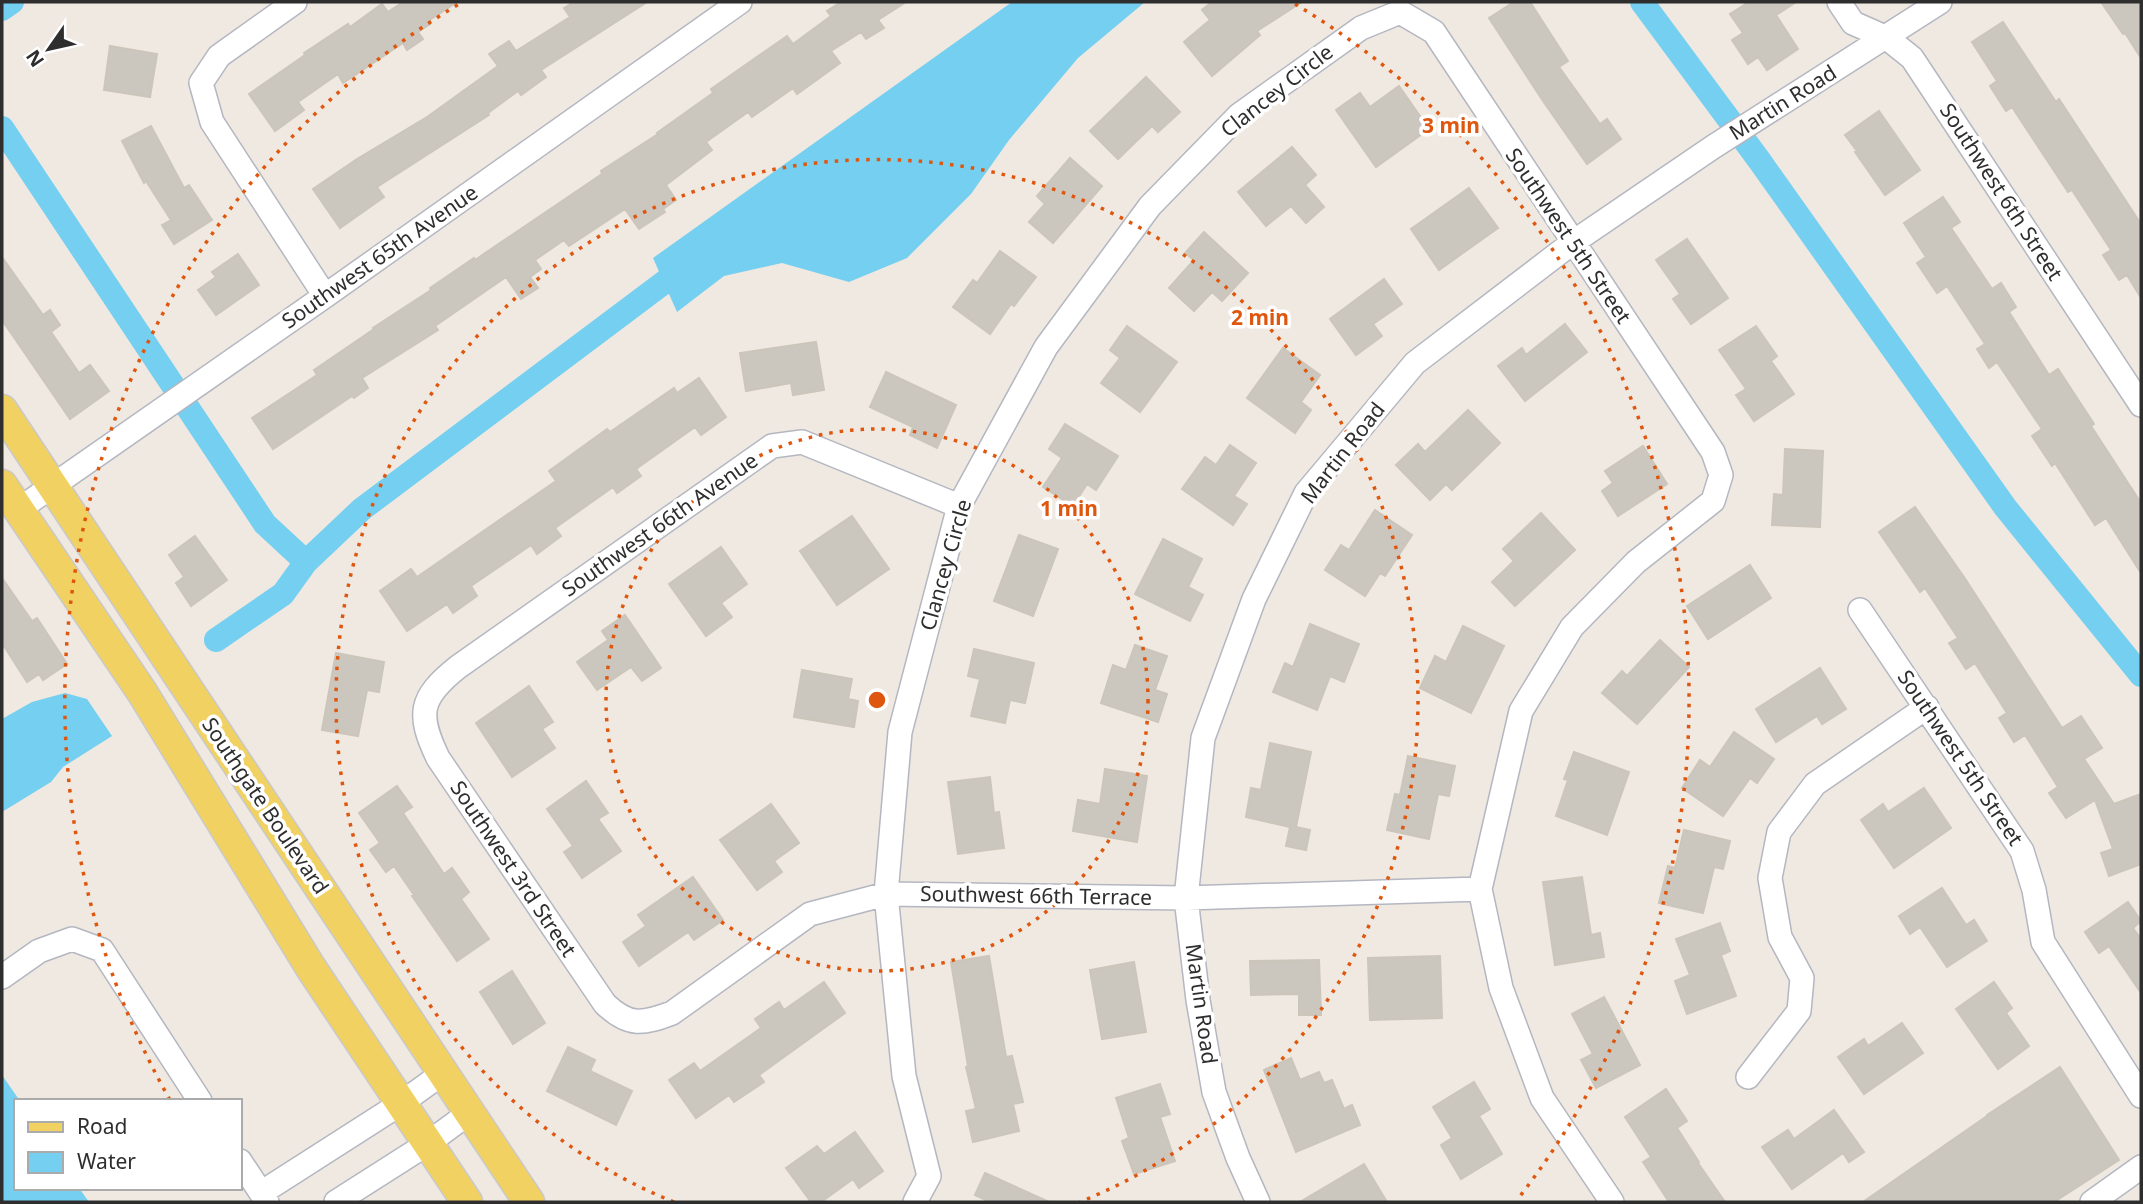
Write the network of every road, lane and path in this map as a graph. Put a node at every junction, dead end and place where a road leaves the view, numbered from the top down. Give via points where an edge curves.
1 (295, 2) edge
2 (740, 2) edge
3 (1839, 2) edge
4 (1940, 2) edge
5 (1400, 12) joint
6 (1886, 38) junction
7 (1572, 243) junction
8 (325, 296) junction
9 (2141, 405) edge
10 (2, 410) edge
11 (2, 485) edge
12 (53, 486) junction
13 (959, 506) junction
14 (18, 510) junction
15 (1860, 610) dead end
16 (427, 703) joint
17 (1927, 707) junction
18 (1480, 889) junction
19 (886, 894) junction
20 (1186, 898) junction
21 (2, 977) edge
22 (628, 1021) joint
23 (443, 1073) junction
24 (1748, 1077) dead end
25 (2141, 1096) edge
26 (199, 1099) edge
27 (400, 1104) junction
28 (469, 1113) junction
29 (427, 1144) junction
30 (242, 1164) edge
31 (2141, 1167) edge
32 (264, 1198) edge
33 (336, 1202) edge
34 (467, 1202) edge
35 (529, 1202) edge
36 (915, 1202) edge
37 (1258, 1202) edge
38 (1612, 1202) edge
39 (2092, 1202) edge

1 - 8 street via 219,56 201,83 212,122
2 - 8 street, Southwest 65th Avenue
3 - 6 street, Southwest 6th Street via 1853,23
4 - 6 street, Martin Road
5 - 7 street, Southwest 5th Street via 1434,32
5 - 13 street, Clancey Circle via 1361,27 1239,116 1150,206 1046,348
6 - 7 street, Martin Road
6 - 9 street, Southwest 6th Street via 1912,58
7 - 18 street, Southwest 5th Street via 1713,452 1721,475 1713,501 1636,562 1572,627 1521,711
7 - 20 street, Martin Road via 1415,363 1306,493 1254,599 1203,738
8 - 12 street, Southwest 65th Avenue
10 - 12 main road, Southgate Boulevard
11 - 14 main road, Southgate Boulevard
12 - 14 street, Southwest 65th Avenue
12 - 23 main road, Southgate Boulevard
13 - 16 street, Southwest 66th Avenue via 802,442 772,446 458,667 438,683
13 - 19 street, Clancey Circle via 900,732
14 - 27 main road, Southgate Boulevard via 142,692
15 - 17 street, Southwest 5th Street
16 - 22 street, Southwest 3rd Street via 425,727 438,758 605,1004
17 - 24 street via 1815,784 1779,832 1770,878 1780,937 1802,978 1799,1012
17 - 25 street, Southwest 5th Street via 2022,851 2043,942
18 - 20 street, Southwest 66th Terrace
18 - 38 street via 1501,988 1542,1097
19 - 20 street, Southwest 66th Terrace
19 - 22 street, Southwest 66th Terrace via 810,914 672,1013
19 - 36 street, Clancey Circle via 904,1076 929,1176
20 - 37 street, Martin Road via 1214,1092
21 - 26 street via 39,951 72,939 102,950
23 - 27 street
23 - 28 main road, Southgate Boulevard
27 - 29 main road, Southgate Boulevard
27 - 32 street
28 - 29 street
28 - 35 main road, Southgate Boulevard
29 - 33 street
29 - 34 main road, Southgate Boulevard
30 - 32 street
31 - 39 street

